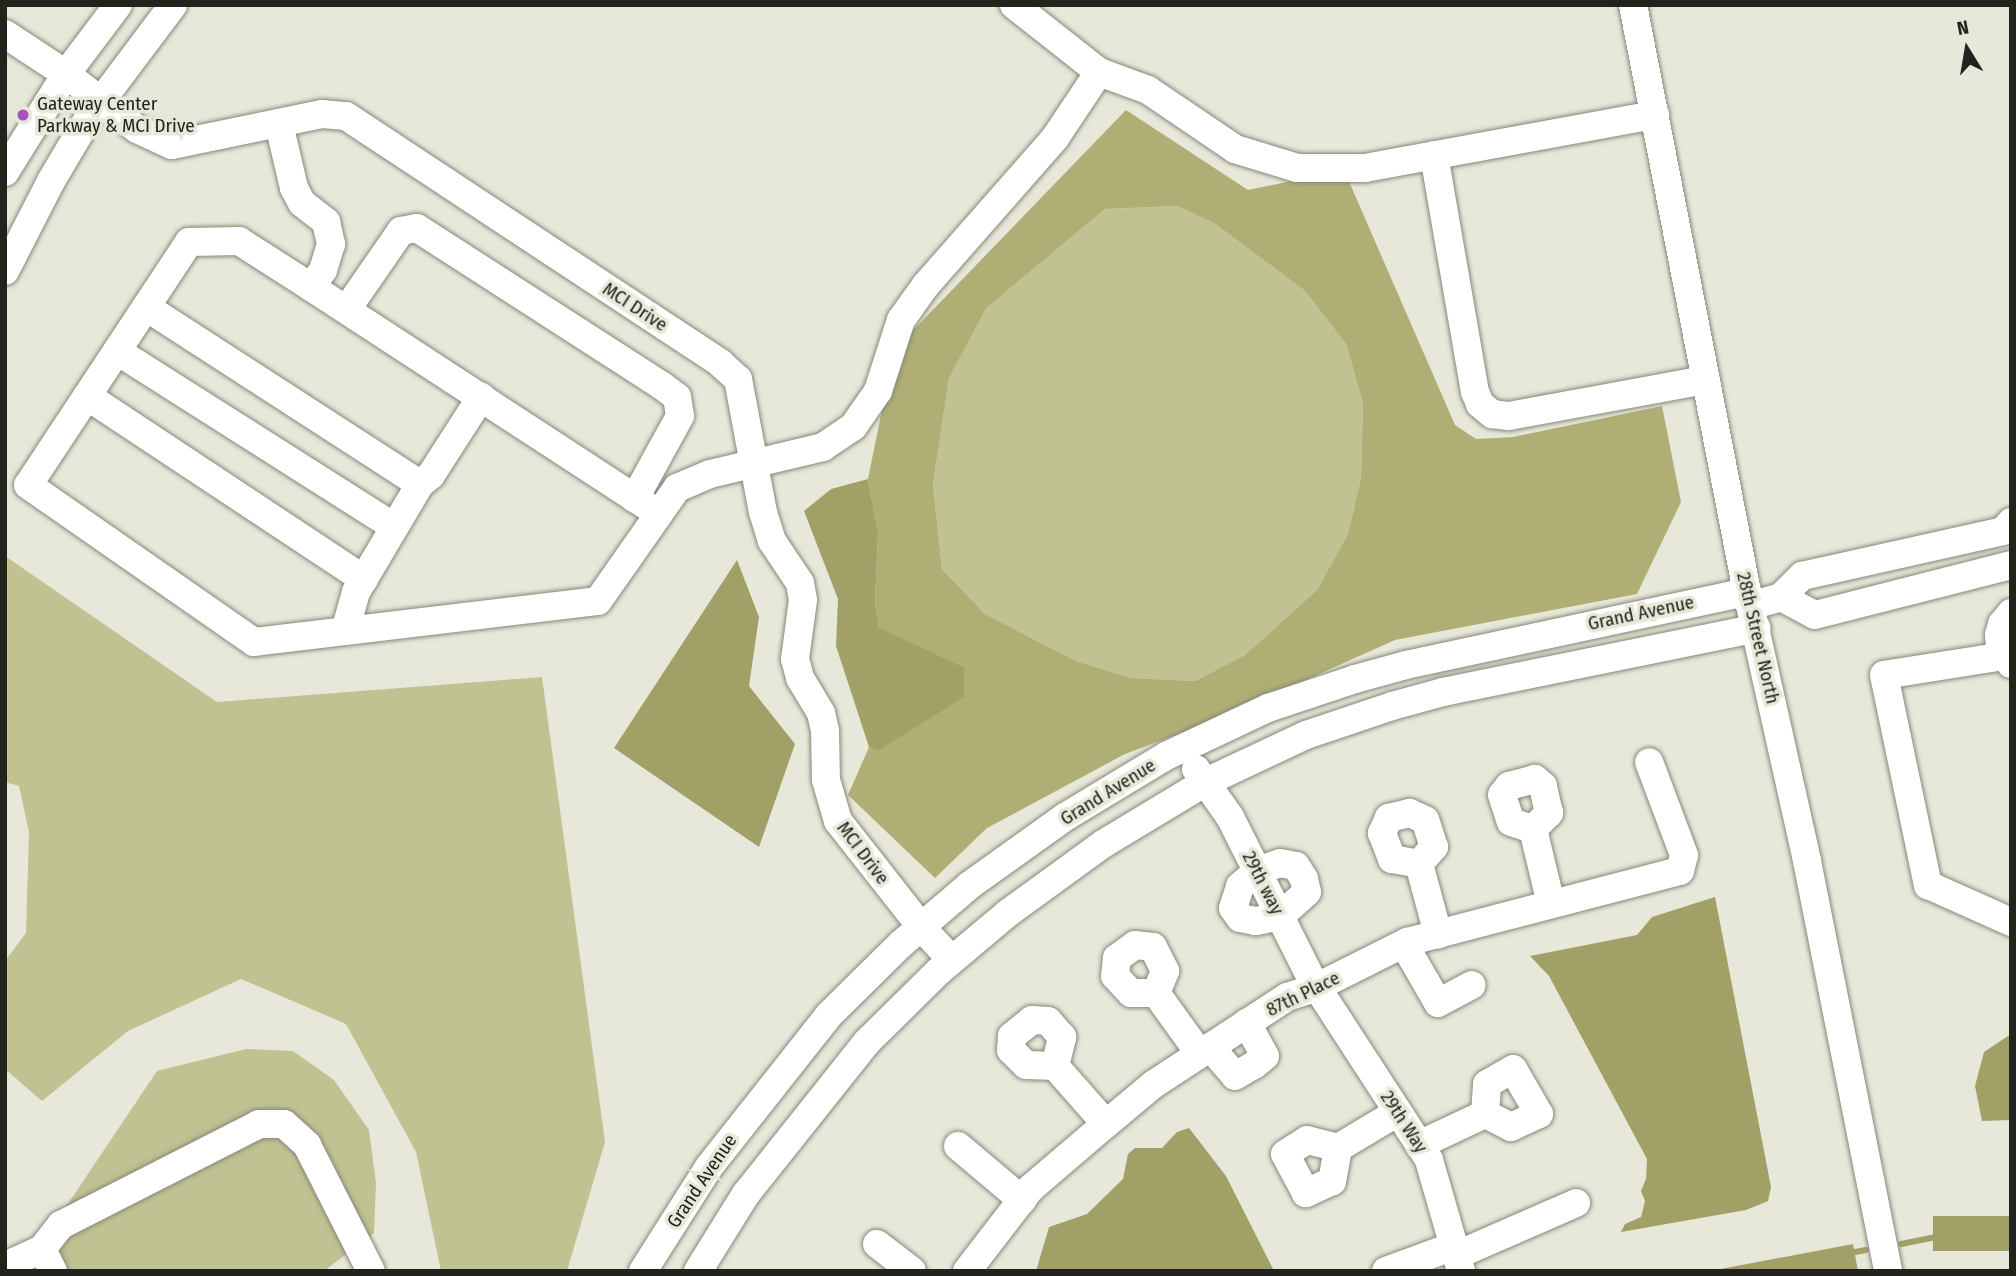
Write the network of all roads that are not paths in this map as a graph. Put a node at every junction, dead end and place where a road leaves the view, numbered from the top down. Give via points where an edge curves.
1 (118, 5) edge
2 (173, 5) edge
3 (1014, 5) edge
4 (1633, 5) edge
5 (5, 34) edge
6 (1099, 72) junction
7 (66, 74) junction
8 (101, 100) junction
9 (1655, 115) junction
10 (279, 124) junction
11 (1434, 155) junction
12 (5, 172) edge
13 (5, 271) edge
14 (311, 286) junction
15 (146, 307) junction
16 (347, 309) junction
17 (117, 351) junction
18 (1706, 380) junction
19 (87, 396) junction
20 (481, 397) junction
21 (754, 465) junction
22 (420, 484) junction
23 (635, 498) junction
24 (659, 513) junction
25 (2011, 522) edge
26 (394, 527) junction
27 (1974, 537) junction
28 (2008, 577) edge
29 (364, 579) junction
30 (1781, 597) junction
31 (1751, 609) junction
32 (2011, 613) edge
33 (345, 631) junction
34 (2008, 660) edge
35 (1185, 747) junction
36 (1649, 762) dead end
37 (1203, 783) junction
38 (1533, 829) dead end
39 (1419, 864) dead end
40 (1256, 871) junction
41 (1551, 905) junction
42 (1280, 916) junction
43 (2011, 922) edge
44 (921, 928) junction
45 (1438, 934) junction
46 (1404, 944) junction
47 (952, 960) junction
48 (1472, 985) dead end
49 (1317, 987) junction
50 (1156, 993) dead end
51 (1247, 1023) junction
52 (1205, 1051) junction
53 (1055, 1066) dead end
54 (1398, 1112) junction
55 (1485, 1114) dead end
56 (1106, 1124) junction
57 (1419, 1145) junction
58 (958, 1146) dead end
59 (1338, 1148) dead end
60 (1022, 1200) junction
61 (1576, 1203) dead end
62 (877, 1244) dead end
63 (1457, 1257) edge
64 (48, 1260) edge
65 (5, 1266) edge
66 (371, 1271) edge
67 (643, 1271) edge
68 (698, 1271) edge
69 (912, 1271) edge
70 (967, 1271) edge
71 (1386, 1271) edge
72 (1888, 1271) edge

1 - 7 street
2 - 8 street
3 - 6 street
4 - 9 street, 28th Street North
5 - 7 street, MCI Drive
6 - 11 street via 1148,90 1236,149 1297,168 1365,168
6 - 21 street via 1055,138 926,285 901,320 878,391 853,427 823,447
7 - 8 street, MCI Drive
7 - 12 street
8 - 10 street, MCI Drive via 137,129 172,145
8 - 13 street via 51,181
9 - 11 street
9 - 18 street, 28th Street North
10 - 14 street via 294,188 302,204 326,222 331,244 323,270
10 - 21 street, MCI Drive via 322,114 346,116 720,363 738,379
11 - 18 street via 1475,391 1480,404 1492,414 1509,416
14 - 15 street via 239,241 189,242
14 - 16 street
15 - 17 street
15 - 22 street
16 - 20 street
16 - 23 street via 401,231 417,228 662,385 677,397 680,416
17 - 19 street
17 - 26 street
18 - 31 street, 28th Street North
19 - 29 street
19 - 33 street via 28,485 254,642
20 - 22 street via 431,475
20 - 23 street
21 - 24 street via 710,474 677,488
21 - 44 street, MCI Drive via 772,541 800,583 803,600 795,659 823,722 826,780 838,821
22 - 26 street
23 - 24 street
24 - 33 street via 598,601
25 - 27 street via 2003,531
26 - 29 street
27 - 28 street
27 - 30 street via 1802,576
28 - 30 street via 1815,615
29 - 33 street
30 - 31 street
31 - 35 street, Grand Avenue via 1393,668 1268,708
31 - 37 street, Grand Avenue via 1443,692 1306,735
31 - 72 street, 28th Street North
32 - 34 street via 1999,635
34 - 43 street via 1884,675 1927,885
35 - 37 street, 29th way
35 - 44 street, Grand Avenue via 1065,817 970,885
36 - 41 street, 87th Place via 1684,855 1680,871
37 - 40 street, 29th way via 1230,817
37 - 47 street, Grand Avenue via 1103,844
38 - 41 street
39 - 45 street
40 - 42 street, 29th way
40 - 42 street via 1235,894 1233,908 1240,918 1255,921
40 - 42 street via 1280,863 1296,866 1304,879 1307,892
41 - 45 street, 87th Place
42 - 49 street, 29th way
44 - 47 street, MCI Drive
44 - 67 street, Grand Avenue via 829,1015 767,1090 709,1167
45 - 46 street, 87th Place
46 - 48 street via 1438,1003
46 - 49 street, 87th Place
47 - 68 street, Grand Avenue via 867,1042 805,1116 746,1194
49 - 51 street, 87th Place via 1287,998
49 - 54 street, 29th Way
50 - 52 street
51 - 52 street, 87th Place
51 - 52 street via 1265,1056 1254,1065 1235,1076
52 - 56 street, 87th Place via 1154,1084
53 - 56 street
54 - 57 street, 29th Way
54 - 59 street
55 - 57 street
56 - 60 street, 87th Place
57 - 63 street, 29th Way via 1429,1160
58 - 60 street
60 - 70 street, 87th Place
61 - 63 street
62 - 69 street
63 - 71 street
64 - 65 street
64 - 66 street via 61,1226 259,1124 284,1125 307,1145

